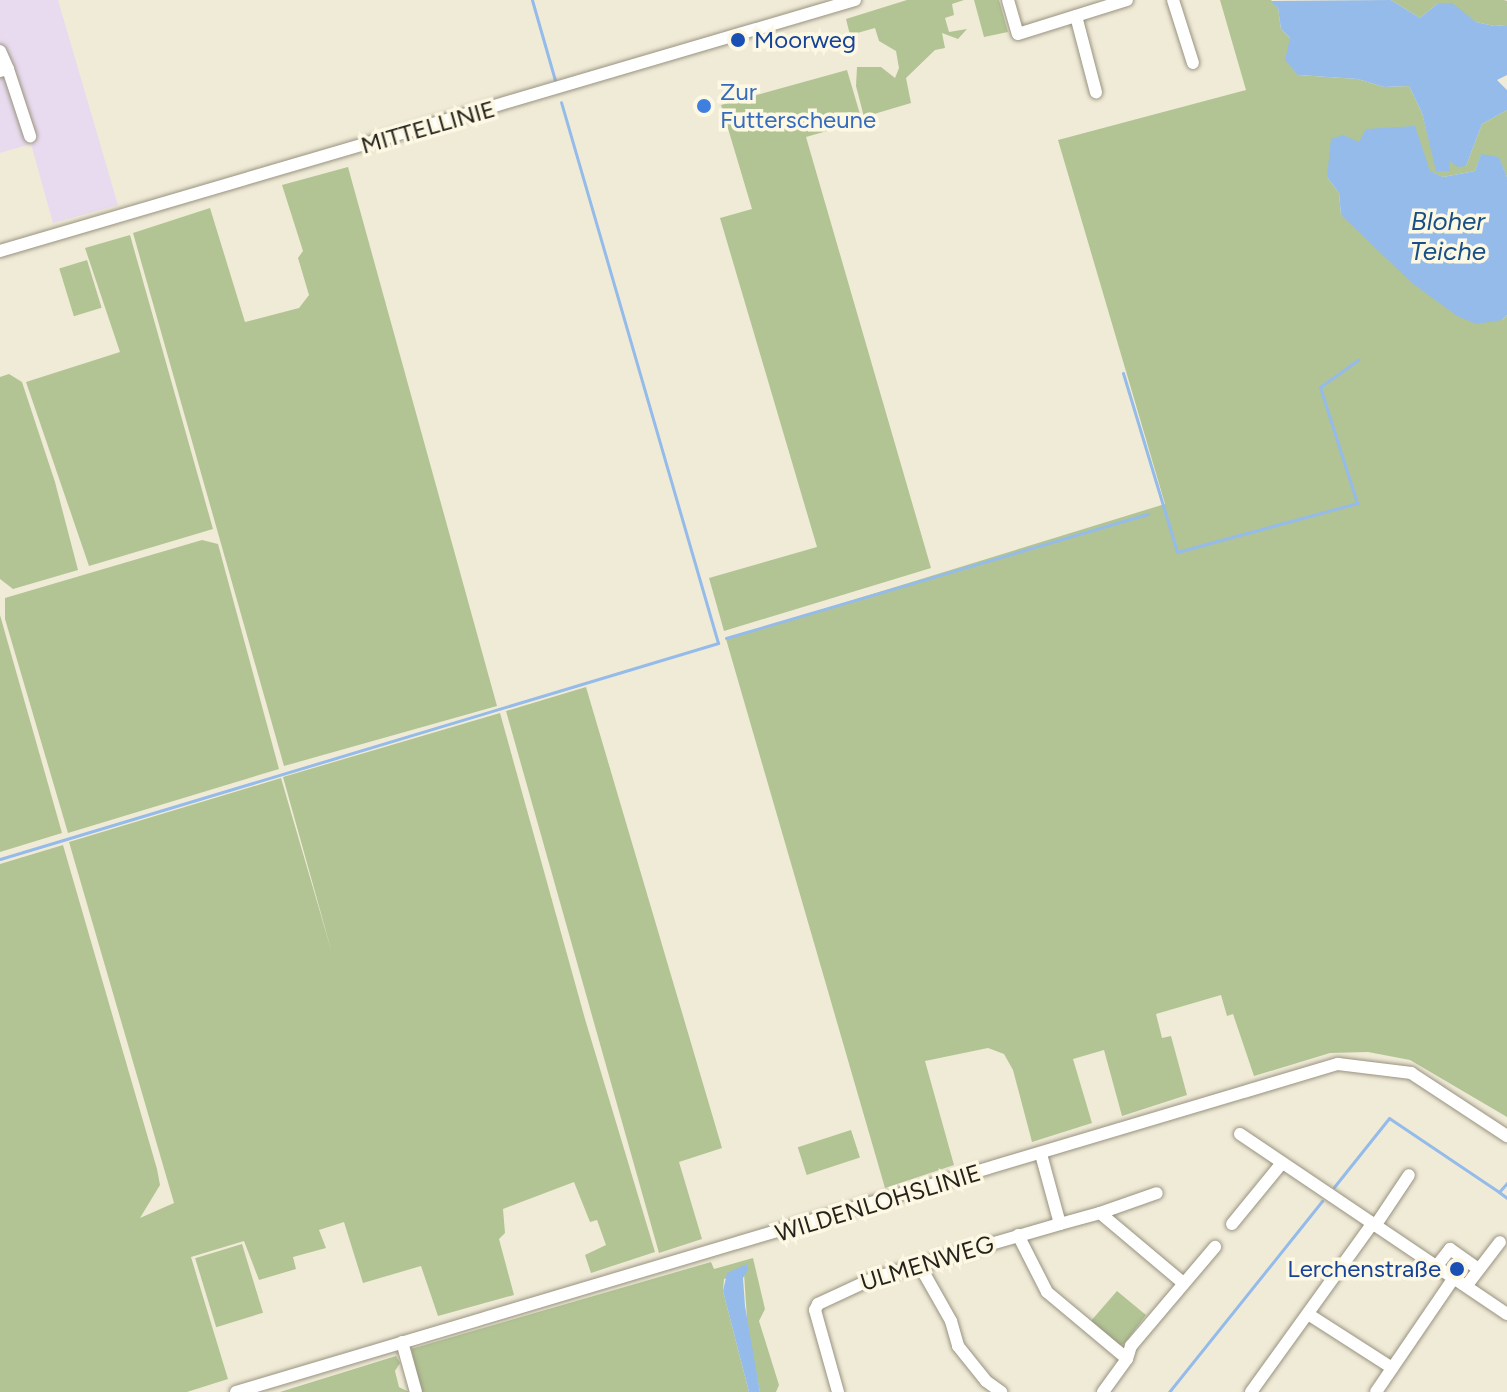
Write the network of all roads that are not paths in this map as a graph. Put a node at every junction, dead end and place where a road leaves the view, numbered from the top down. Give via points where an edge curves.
1 (855, 0) edge
2 (1008, 0) edge
3 (1127, 0) edge
4 (1173, 0) edge
5 (1076, 16) junction
6 (0, 51) edge
7 (1193, 63) dead end
8 (4, 70) edge
9 (1096, 92) dead end
10 (30, 136) dead end
11 (0, 251) edge
12 (1240, 1134) dead end
13 (1507, 1136) edge
14 (1041, 1154) junction
15 (1282, 1163) junction
16 (1409, 1175) dead end
17 (1157, 1193) dead end
18 (1100, 1213) junction
19 (1060, 1224) junction
20 (1232, 1224) dead end
21 (1374, 1225) junction
22 (1018, 1235) junction
23 (1500, 1242) dead end
24 (1215, 1247) dead end
25 (923, 1263) junction
26 (1436, 1267) junction
27 (1479, 1269) junction
28 (1453, 1279) junction
29 (1182, 1282) junction
30 (1467, 1285) junction
31 (1308, 1314) junction
32 (1507, 1314) edge
33 (402, 1342) junction
34 (1127, 1359) junction
35 (1392, 1368) junction
36 (236, 1392) edge
37 (416, 1392) edge
38 (838, 1392) edge
39 (1001, 1392) edge
40 (1103, 1392) edge
41 (1251, 1392) edge
42 (1376, 1392) edge

1 - 11 street, MITTELLINIE
2 - 5 street via 1018,34
3 - 5 street
4 - 7 street
5 - 9 street
6 - 8 street
8 - 10 street
12 - 15 street
13 - 14 street, WILDENLOHSLINIE via 1411,1073 1338,1064
14 - 19 street
14 - 33 street, WILDENLOHSLINIE
15 - 20 street
15 - 21 street
16 - 21 street
17 - 18 street, ULMENWEG
18 - 19 street, ULMENWEG
18 - 29 street
19 - 22 street, ULMENWEG
21 - 26 street
21 - 31 street
22 - 25 street, ULMENWEG
22 - 34 street via 1047,1292
23 - 27 street
24 - 29 street
25 - 38 street, ULMENWEG via 850,1286 818,1304 815,1310
25 - 39 street via 958,1346
26 - 27 street via 1450,1249
26 - 28 street
27 - 30 street
28 - 30 street
28 - 35 street
29 - 34 street via 1131,1346
30 - 32 street
31 - 35 street
31 - 41 street
33 - 36 street, WILDENLOHSLINIE
33 - 37 street
34 - 40 street
35 - 42 street

